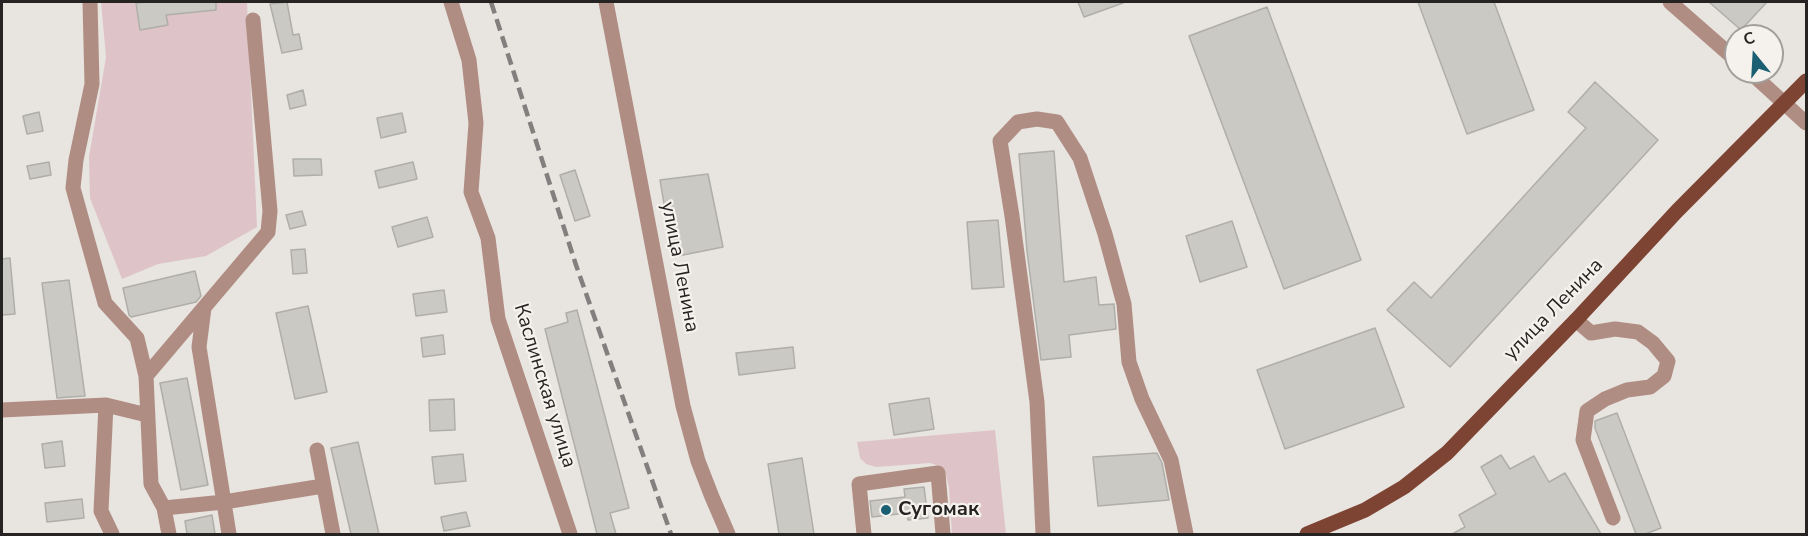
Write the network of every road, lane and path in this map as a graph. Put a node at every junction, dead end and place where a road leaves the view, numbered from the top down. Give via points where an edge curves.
1 (90, 2) edge
2 (451, 2) edge
3 (606, 2) edge
4 (1670, 2) edge
5 (254, 20) dead end
6 (1724, 49) edge
7 (1806, 81) edge
8 (1764, 84) edge
9 (1785, 103) junction
10 (1806, 123) edge
11 (204, 308) junction
12 (1575, 320) junction
13 (146, 376) junction
14 (106, 405) junction
15 (2, 410) edge
16 (147, 415) junction
17 (317, 450) dead end
18 (323, 486) junction
19 (224, 502) junction
20 (164, 508) junction
21 (1613, 518) dead end
22 (112, 534) edge
23 (169, 534) edge
24 (229, 534) edge
25 (333, 534) edge
26 (570, 534) edge
27 (728, 534) edge
28 (864, 534) edge
29 (943, 534) edge
30 (1042, 534) edge
31 (1186, 534) edge
32 (1307, 534) edge

1 - 13 street via 92,84 73,188 105,303 137,338
2 - 26 street, Каслинская улица via 469,60 476,123 471,192 488,238 498,319
3 - 27 street, улица Ленина via 683,406 702,470
4 - 6 street
5 - 11 street via 270,211 268,232
7 - 9 main road, улица Ленина
8 - 9 street
9 - 10 street
9 - 12 main road, улица Ленина
11 - 13 street
11 - 19 street via 199,347
12 - 21 street via 1591,333 1615,328 1638,332 1668,361 1664,376 1650,387 1627,390 1587,411 1583,440
12 - 32 main road, улица Ленина via 1447,453 1404,487 1365,510
13 - 16 street
14 - 15 street
14 - 16 street
14 - 22 street via 100,511
16 - 20 street via 151,484
17 - 18 street
18 - 19 street
18 - 25 street
19 - 20 street
19 - 24 street
20 - 23 street
28 - 29 street via 859,484 938,473
30 - 31 street via 1037,402 1000,141 1018,122 1037,119 1057,122 1080,158 1124,304 1129,362 1171,460

